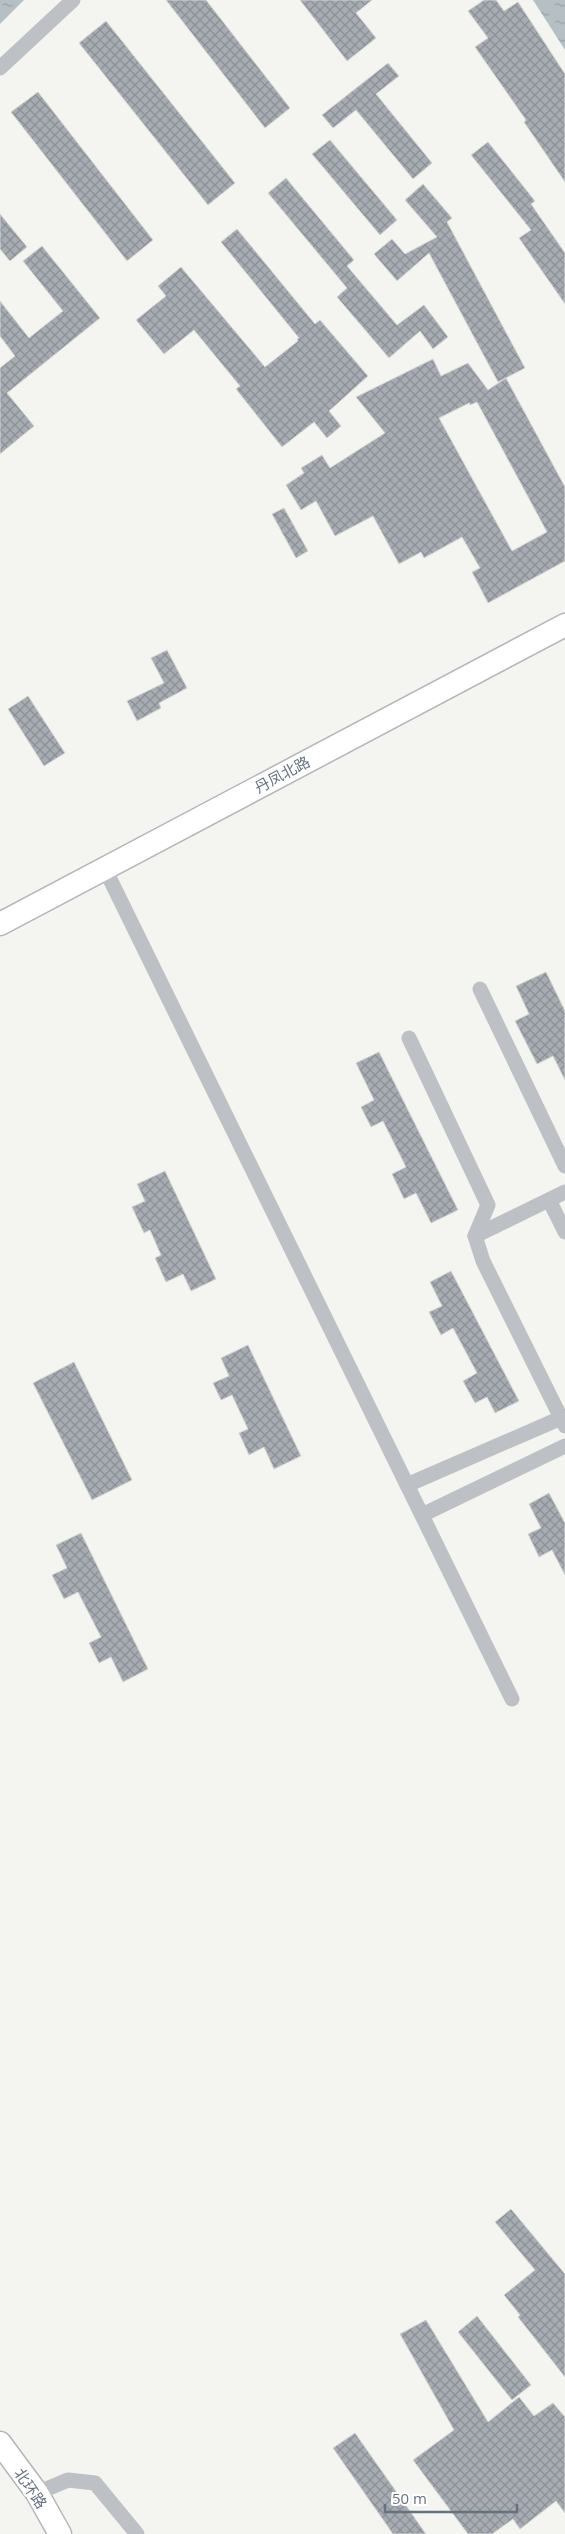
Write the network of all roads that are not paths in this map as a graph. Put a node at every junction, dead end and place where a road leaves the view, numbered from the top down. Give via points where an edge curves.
1 (73, 0) edge
2 (0, 68) edge
3 (565, 625) edge
4 (105, 868) junction
5 (0, 924) edge
6 (480, 989) dead end
7 (409, 1038) dead end
8 (565, 1166) edge
9 (565, 1192) edge
10 (549, 1200) junction
11 (565, 1232) edge
12 (475, 1236) junction
13 (563, 1422) edge
14 (565, 1446) edge
15 (407, 1485) junction
16 (422, 1515) junction
17 (512, 1699) dead end
18 (0, 2443) edge
19 (37, 2493) junction
20 (60, 2534) edge
21 (137, 2534) edge

1 - 2 street
3 - 4 main road, 丹凤北路
4 - 5 main road, 丹凤北路
4 - 15 street
6 - 8 street
7 - 12 street via 488,1205
9 - 10 street
10 - 11 street
10 - 12 street
12 - 13 street via 483,1261
13 - 15 street
14 - 16 street
15 - 16 street
16 - 17 street
18 - 19 main road, 北环路
19 - 20 main road, 北环路
19 - 21 street via 68,2480 95,2483

